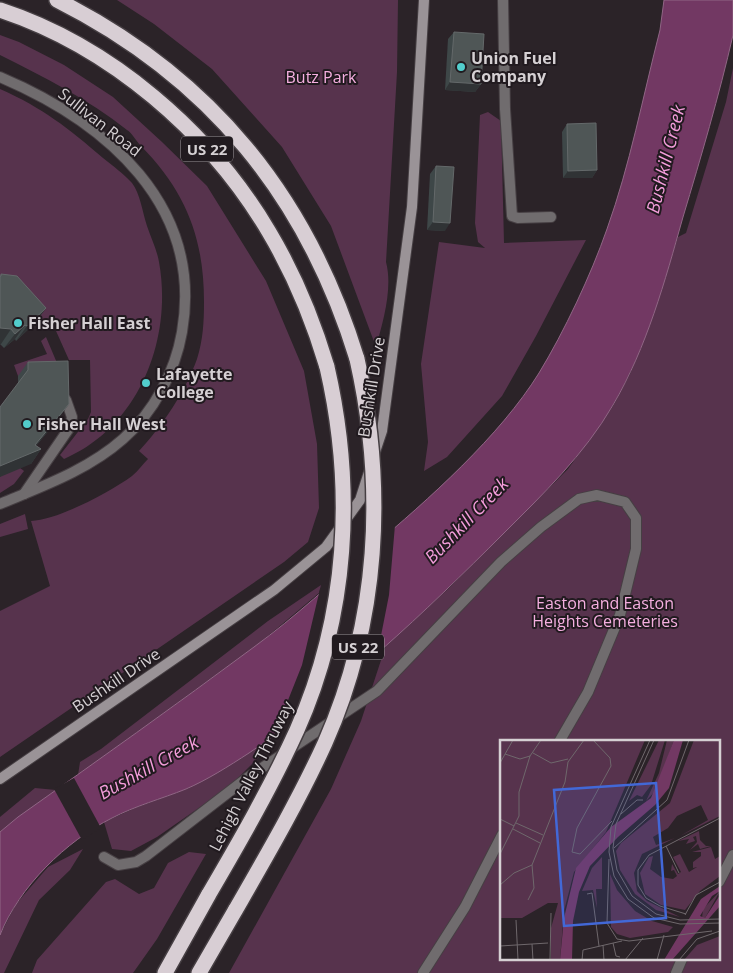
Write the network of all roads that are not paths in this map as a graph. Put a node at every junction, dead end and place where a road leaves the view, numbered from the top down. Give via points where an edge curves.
1 (57, 0) edge
2 (424, 0) edge
3 (503, 0) edge
4 (0, 10) edge
5 (0, 77) edge
6 (551, 217) dead end
7 (66, 400) edge
8 (24, 494) junction
9 (0, 504) edge
10 (560, 740) edge
11 (0, 779) edge
12 (500, 839) edge
13 (733, 854) edge
14 (104, 857) dead end
15 (720, 880) edge
16 (682, 960) edge
17 (165, 973) edge
18 (199, 973) edge
19 (423, 973) edge
20 (676, 973) edge

1 - 18 highway, US 22, bridge via 108,28 160,64 210,108 256,159 310,243 336,298 356,359 368,416 375,485 372,563 364,621 348,680 325,742 288,818
2 - 11 street, Bushkill Drive via 408,236 382,431 360,500 326,547 274,590
3 - 6 street via 505,109 512,216
4 - 17 highway, Lehigh Valley Thruway / US 22, bridge via 66,38 117,70 164,107 211,154 250,203 283,257 310,316 327,367 338,420 344,504 342,560 334,615 319,670 297,730 261,804
5 - 8 street, Sullivan Road via 65,111 127,159 144,178 162,204 176,236 186,290 176,360 145,416 124,439 89,464
7 - 8 street via 72,417 70,427
8 - 9 street, Sullivan Road
10 - 14 street via 588,692 620,615 636,549 636,518 625,502 597,495 579,499 501,562 377,691 247,778 146,856 136,862 118,865
12 - 19 street via 465,907
13 - 15 street
16 - 20 street

